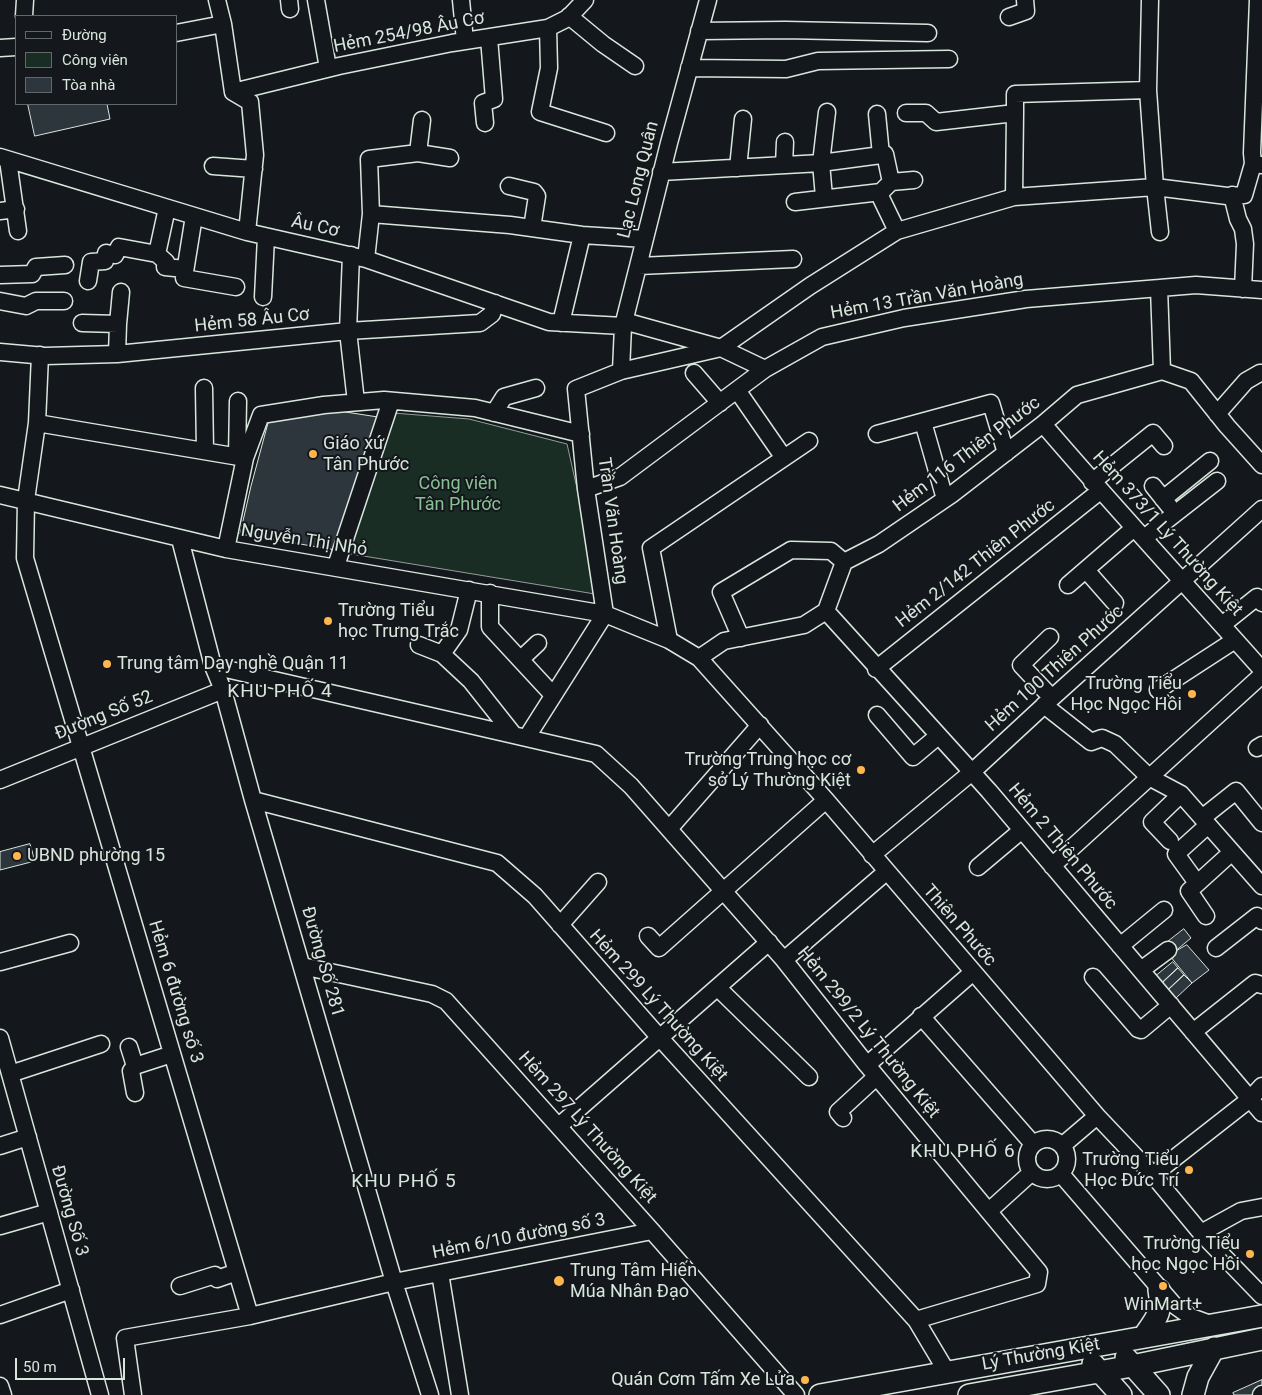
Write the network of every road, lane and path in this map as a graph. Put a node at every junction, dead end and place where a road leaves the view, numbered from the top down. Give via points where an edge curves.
1 (25, 0) edge
2 (216, 0) edge
3 (316, 0) edge
4 (461, 0) edge
5 (585, 0) edge
6 (708, 0) edge
7 (1025, 0) edge
8 (1150, 0) edge
9 (1258, 0) edge
10 (24, 15) edge
11 (569, 16) junction
12 (1008, 18) dead end
13 (223, 24) junction
14 (548, 28) junction
15 (699, 31) junction
16 (178, 32) edge
17 (928, 33) dead end
18 (489, 38) junction
19 (465, 41) junction
20 (1260, 46) edge
21 (15, 47) edge
22 (0, 48) edge
23 (948, 60) dead end
24 (635, 66) dead end
25 (328, 68) junction
26 (689, 68) junction
27 (1148, 90) junction
28 (233, 92) junction
29 (827, 112) dead end
30 (906, 113) dead end
31 (1015, 113) junction
32 (877, 114) dead end
33 (743, 119) dead end
34 (422, 120) dead end
35 (485, 123) dead end
36 (606, 133) dead end
37 (785, 142) dead end
38 (418, 154) junction
39 (881, 155) junction
40 (4, 158) edge
41 (450, 158) dead end
42 (821, 163) junction
43 (1258, 164) edge
44 (213, 166) dead end
45 (784, 166) junction
46 (738, 168) junction
47 (254, 169) junction
48 (661, 172) junction
49 (914, 180) dead end
50 (509, 186) dead end
51 (886, 187) junction
52 (1155, 187) junction
53 (1232, 196) junction
54 (824, 197) junction
55 (1014, 197) junction
56 (795, 202) dead end
57 (167, 208) junction
58 (8, 210) edge
59 (371, 214) junction
60 (194, 216) junction
61 (532, 228) junction
62 (18, 230) dead end
63 (897, 231) junction
64 (247, 232) junction
65 (1160, 232) dead end
66 (582, 234) junction
67 (266, 237) junction
68 (645, 238) junction
69 (157, 254) junction
70 (359, 257) junction
71 (792, 259) dead end
72 (65, 266) dead end
73 (639, 266) junction
74 (185, 269) junction
75 (0, 275) edge
76 (88, 281) dead end
77 (236, 287) dead end
78 (1159, 288) junction
79 (1243, 289) junction
80 (1262, 290) edge
81 (120, 292) dead end
82 (263, 297) dead end
83 (0, 301) edge
84 (64, 301) dead end
85 (495, 303) junction
86 (82, 323) dead end
87 (561, 323) junction
88 (623, 323) junction
89 (118, 324) junction
90 (348, 332) junction
91 (721, 348) junction
92 (0, 352) edge
93 (117, 354) junction
94 (40, 355) junction
95 (765, 369) junction
96 (1162, 371) junction
97 (621, 372) junction
98 (694, 373) dead end
99 (1262, 374) edge
100 (204, 388) dead end
101 (536, 388) dead end
102 (737, 390) junction
103 (390, 400) junction
104 (238, 401) dead end
105 (356, 402) junction
106 (720, 403) junction
107 (494, 413) junction
108 (1218, 414) junction
109 (923, 422) junction
110 (37, 423) junction
111 (1043, 424) junction
112 (581, 434) junction
113 (878, 434) dead end
114 (809, 440) dead end
115 (1164, 446) dead end
116 (205, 451) junction
117 (1006, 453) junction
118 (241, 457) junction
119 (784, 458) junction
120 (1210, 461) dead end
121 (1262, 465) edge
122 (1187, 480) junction
123 (1217, 481) dead end
124 (1096, 486) junction
125 (1153, 486) dead end
126 (586, 489) junction
127 (0, 495) edge
128 (1200, 495) junction
129 (945, 499) junction
130 (1163, 499) junction
131 (26, 500) junction
132 (1262, 509) edge
133 (1175, 514) junction
134 (1139, 533) junction
135 (180, 539) junction
136 (226, 549) junction
137 (844, 562) junction
138 (336, 566) junction
139 (1086, 570) junction
140 (1183, 580) junction
141 (1068, 585) dead end
142 (469, 590) junction
143 (490, 594) junction
144 (1115, 603) dead end
145 (1262, 603) edge
146 (826, 611) junction
147 (604, 614) junction
148 (1222, 625) junction
149 (1050, 637) dead end
150 (741, 638) junction
151 (669, 640) junction
152 (1235, 640) junction
153 (538, 644) dead end
154 (419, 645) dead end
155 (442, 654) junction
156 (699, 658) junction
157 (521, 659) junction
158 (213, 666) junction
159 (876, 669) junction
160 (1262, 670) edge
161 (1262, 675) edge
162 (223, 690) junction
163 (1158, 690) dead end
164 (554, 695) junction
165 (1048, 701) junction
166 (877, 715) dead end
167 (760, 725) junction
168 (520, 735) junction
169 (938, 736) junction
170 (81, 747) junction
171 (972, 772) junction
172 (1149, 777) junction
173 (0, 780) edge
174 (1181, 794) junction
175 (253, 800) junction
176 (826, 800) junction
177 (1205, 821) junction
178 (1262, 823) edge
179 (669, 829) junction
180 (1022, 830) junction
181 (1170, 841) dead end
182 (1232, 852) junction
183 (872, 855) junction
184 (1052, 866) junction
185 (978, 867) dead end
186 (886, 872) junction
187 (598, 882) dead end
188 (1197, 883) junction
189 (1262, 886) edge
190 (723, 890) junction
191 (1164, 910) dead end
192 (1206, 916) dead end
193 (1262, 921) edge
194 (560, 925) junction
195 (648, 936) dead end
196 (769, 942) junction
197 (70, 943) dead end
198 (1120, 946) junction
199 (1216, 948) dead end
200 (1168, 950) dead end
201 (784, 960) junction
202 (0, 962) edge
203 (302, 966) junction
204 (1141, 970) junction
205 (973, 972) junction
206 (1093, 977) dead end
207 (1262, 985) edge
208 (718, 988) junction
209 (1170, 1006) junction
210 (921, 1016) junction
211 (1193, 1032) junction
212 (0, 1038) edge
213 (660, 1038) junction
214 (101, 1044) dead end
215 (129, 1047) dead end
216 (172, 1054) junction
217 (2, 1055) edge
218 (135, 1066) junction
219 (871, 1071) junction
220 (10, 1074) junction
221 (809, 1076) dead end
222 (1262, 1086) edge
223 (135, 1093) dead end
224 (1250, 1099) junction
225 (1262, 1113) edge
226 (1097, 1116) junction
227 (842, 1118) dead end
228 (559, 1126) junction
229 (28, 1137) junction
230 (1033, 1144) junction
231 (1062, 1145) junction
232 (0, 1146) edge
233 (1032, 1172) junction
234 (1062, 1174) junction
235 (1153, 1175) junction
236 (1262, 1207) edge
237 (989, 1211) junction
238 (49, 1212) junction
239 (0, 1226) edge
240 (652, 1231) junction
241 (1201, 1233) junction
242 (237, 1272) junction
243 (440, 1273) junction
244 (394, 1282) junction
245 (180, 1286) dead end
246 (71, 1290) junction
247 (1159, 1290) junction
248 (1262, 1296) edge
249 (0, 1315) edge
250 (250, 1316) junction
251 (1262, 1316) edge
252 (916, 1320) junction
253 (1214, 1326) junction
254 (1144, 1336) junction
255 (1262, 1339) edge
256 (1113, 1342) junction
257 (1081, 1348) junction
258 (1214, 1348) junction
259 (1132, 1366) junction
260 (946, 1372) junction
261 (1099, 1372) junction
262 (0, 1386) edge
263 (2, 1395) edge
264 (100, 1395) edge
265 (132, 1395) edge
266 (430, 1395) edge
267 (460, 1395) edge
268 (796, 1395) edge
269 (820, 1395) edge
270 (969, 1395) edge
271 (1121, 1395) edge
272 (1159, 1395) edge
273 (1193, 1395) edge

1 - 10 street
2 - 13 street
3 - 25 street
4 - 19 street
5 - 11 street, Hẻm 254/98 Âu Cơ
6 - 15 street, Lạc Long Quân
7 - 12 street via 1026,11
8 - 27 street
9 - 20 street
11 - 14 street, Hẻm 254/98 Âu Cơ
11 - 24 street
13 - 16 street
13 - 28 street
14 - 18 street, Hẻm 254/98 Âu Cơ
14 - 36 street via 549,68 540,112
15 - 17 street
15 - 26 street, Lạc Long Quân
18 - 19 street, Hẻm 254/98 Âu Cơ
18 - 35 street via 494,99 483,103
19 - 25 street, Hẻm 254/98 Âu Cơ
20 - 43 street via 1252,153
21 - 22 street
23 - 26 street via 818,61 786,69
25 - 28 street, Hẻm 254/98 Âu Cơ
26 - 48 street, Lạc Long Quân
27 - 31 street via 1014,94
27 - 52 street
28 - 47 street via 250,102
29 - 42 street
30 - 31 street via 926,113 936,122
31 - 55 street
32 - 39 street
33 - 46 street
34 - 38 street
37 - 45 street
38 - 41 street
38 - 59 street via 369,158
39 - 42 street
39 - 51 street via 885,154
40 - 57 street, Âu Cơ
40 - 58 street
42 - 45 street
42 - 54 street
43 - 53 street via 1244,195
44 - 47 street
45 - 46 street
46 - 48 street
47 - 64 street
48 - 68 street, Lạc Long Quân
49 - 51 street
50 - 61 street via 534,192 537,196
51 - 54 street
51 - 63 street via 881,198
52 - 53 street
52 - 55 street
52 - 65 street
53 - 79 street via 1245,244
54 - 56 street
55 - 63 street
57 - 60 street, Âu Cơ
57 - 69 street
58 - 62 street
59 - 61 street
59 - 70 street
60 - 64 street, Âu Cơ
60 - 74 street
61 - 66 street
63 - 91 street
64 - 67 street, Âu Cơ
66 - 68 street
66 - 87 street
67 - 70 street, Âu Cơ
67 - 82 street
68 - 73 street, Lạc Long Quân
69 - 74 street via 166,262 165,267
69 - 76 street via 119,247 115,255 106,253 105,260 91,262
70 - 85 street, Âu Cơ
70 - 90 street
71 - 73 street
72 - 75 street via 36,267 32,274
73 - 88 street, Lạc Long Quân
74 - 77 street via 184,278
78 - 79 street, Hẻm 13 Trần Văn Hoàng via 1196,285
78 - 95 street, Hẻm 13 Trần Văn Hoàng via 1026,299 904,318 822,336
78 - 96 street
79 - 80 street, Hẻm 13 Trần Văn Hoàng
81 - 89 street
83 - 84 street via 26,306 36,300
85 - 87 street, Âu Cơ via 548,322
85 - 90 street, Hẻm 58 Âu Cơ via 492,314 480,323
86 - 89 street
87 - 88 street, Âu Cơ
88 - 91 street, Âu Cơ
88 - 97 street, Lạc Long Quân
89 - 93 street
90 - 93 street, Hẻm 58 Âu Cơ
90 - 105 street
91 - 95 street
91 - 97 street, Trần Văn Hoàng
92 - 94 street, Hẻm 58 Âu Cơ
93 - 94 street, Hẻm 58 Âu Cơ
94 - 110 street, Hẻm 6 đường số 3
95 - 102 street, Hẻm 13 Trần Văn Hoàng
96 - 108 street via 1190,381
96 - 111 street, Hẻm 116 Thiên Phước via 1077,395
97 - 112 street, Trần Văn Hoàng via 576,389
98 - 106 street
99 - 108 street via 1246,381
100 - 116 street
101 - 107 street via 504,397
102 - 106 street, Hẻm 13 Trần Văn Hoàng
102 - 119 street
103 - 105 street
103 - 107 street via 475,408
103 - 138 street
104 - 118 street
105 - 118 street via 261,415
106 - 126 street, Hẻm 13 Trần Văn Hoàng via 620,477
107 - 112 street
108 - 121 street
109 - 113 street
109 - 117 street via 991,403
109 - 129 street
110 - 116 street
110 - 131 street, Hẻm 6 đường số 3
111 - 117 street, Hẻm 116 Thiên Phước
111 - 124 street, Hẻm 373/1 Lý Thường Kiệt
112 - 126 street, Trần Văn Hoàng
114 - 119 street
115 - 124 street, Hẻm 2/142 Thiên Phước via 1153,433
116 - 118 street
117 - 129 street, Hẻm 116 Thiên Phước
118 - 136 street
119 - 151 street via 651,548
120 - 122 street
122 - 128 street
122 - 130 street
123 - 128 street
124 - 134 street, Hẻm 373/1 Lý Thường Kiệt
124 - 159 street, Hẻm 2/142 Thiên Phước
125 - 130 street
126 - 147 street, Trần Văn Hoàng
127 - 131 street, Nguyễn Thị Nhỏ
128 - 133 street
129 - 137 street, Hẻm 116 Thiên Phước via 879,544
130 - 133 street
131 - 135 street, Nguyễn Thị Nhỏ
131 - 170 street, Hẻm 6 đường số 3 via 25,558
132 - 140 street, Hẻm 100 Thiên Phước
133 - 134 street
134 - 139 street
134 - 140 street, Hẻm 373/1 Lý Thường Kiệt
135 - 136 street, Nguyễn Thị Nhỏ
135 - 158 street, Đường Số 281
136 - 138 street, Nguyễn Thị Nhỏ
137 - 146 street
137 - 150 street via 831,551 791,550 722,592
138 - 142 street, Nguyễn Thị Nhỏ
139 - 141 street
139 - 144 street
140 - 148 street, Hẻm 373/1 Lý Thường Kiệt
140 - 165 street, Hẻm 100 Thiên Phước
142 - 143 street, Nguyễn Thị Nhỏ
142 - 155 street via 459,630
143 - 147 street, Nguyễn Thị Nhỏ
143 - 157 street via 490,627
145 - 148 street via 1257,597
146 - 150 street via 804,625
146 - 159 street, Hẻm 2 Thiên Phước
147 - 151 street, Thiên Phước
147 - 164 street
148 - 152 street, Hẻm 373/1 Lý Thường Kiệt
149 - 165 street via 1021,665
150 - 156 street via 724,641
151 - 156 street, Thiên Phước
152 - 160 street, Hẻm 373/1 Lý Thường Kiệt
152 - 163 street
153 - 157 street
154 - 155 street
155 - 168 street
156 - 167 street, Thiên Phước
157 - 164 street
158 - 162 street, Đường Số 281
158 - 168 street, Hẻm 299/2 Lý Thường Kiệt
159 - 169 street, Hẻm 2 Thiên Phước
161 - 172 street
162 - 170 street, Đường Số 52
162 - 175 street, Đường Số 281
164 - 168 street
165 - 171 street, Hẻm 100 Thiên Phước
165 - 172 street via 1091,742 1102,738 1115,744
166 - 169 street via 913,757
167 - 176 street, Thiên Phước
167 - 179 street
168 - 179 street, Hẻm 299/2 Lý Thường Kiệt via 596,754 631,786
169 - 171 street, Hẻm 2 Thiên Phước
170 - 173 street, Đường Số 52
170 - 216 street, Hẻm 6 đường số 3
171 - 180 street, Hẻm 2 Thiên Phước
171 - 183 street, Hẻm 100 Thiên Phước
172 - 174 street
172 - 184 street
174 - 177 street
174 - 181 street via 1152,822
175 - 194 street, Hẻm 299 Lý Thường Kiệt via 497,863 535,896
175 - 203 street, Đường Số 281
176 - 183 street, Thiên Phước
176 - 190 street
177 - 178 street via 1236,791
177 - 182 street
177 - 188 street via 1176,854
179 - 190 street, Hẻm 299/2 Lý Thường Kiệt
180 - 184 street, Hẻm 2 Thiên Phước
180 - 185 street
182 - 188 street
182 - 189 street
183 - 186 street, Thiên Phước
184 - 198 street, Hẻm 2 Thiên Phước
186 - 201 street
186 - 205 street, Thiên Phước
187 - 194 street
188 - 192 street via 1189,891
190 - 195 street via 659,948
190 - 196 street, Hẻm 299/2 Lý Thường Kiệt
191 - 198 street
193 - 199 street via 1257,916
194 - 213 street, Hẻm 299 Lý Thường Kiệt
196 - 201 street, Hẻm 299/2 Lý Thường Kiệt
196 - 208 street
197 - 202 street
198 - 204 street, Hẻm 2 Thiên Phước
200 - 204 street
201 - 219 street, Hẻm 299/2 Lý Thường Kiệt
203 - 228 street, Hẻm 297 Lý Thường Kiệt via 432,994 446,1001
203 - 244 street, Đường Số 281
204 - 209 street, Hẻm 2 Thiên Phước
205 - 210 street
205 - 226 street, Thiên Phước
206 - 209 street via 1138,1029 1141,1030
207 - 211 street via 1255,983
208 - 213 street
208 - 221 street
209 - 211 street, Hẻm 2 Thiên Phước
210 - 219 street
210 - 230 street
211 - 224 street, Hẻm 2 Thiên Phước
212 - 217 street, Đường Số 3
213 - 228 street
213 - 252 street, Hẻm 299 Lý Thường Kiệt
214 - 220 street
215 - 218 street
216 - 218 street
216 - 242 street, Hẻm 6 đường số 3
217 - 220 street, Đường Số 3
218 - 223 street via 131,1071
219 - 227 street via 838,1112
219 - 237 street, Hẻm 299/2 Lý Thường Kiệt
220 - 229 street, Đường Số 3
222 - 224 street
224 - 225 street, Hẻm 2 Thiên Phước
224 - 235 street
226 - 231 street
226 - 235 street, Thiên Phước
228 - 240 street, Hẻm 297 Lý Thường Kiệt
229 - 232 street
229 - 238 street, Đường Số 3
230 - 231 street via 1051,1138
230 - 233 street via 1027,1154 1028,1167
231 - 234 street via 1068,1162
233 - 234 street via 1043,1179
233 - 237 street
234 - 247 street
235 - 241 street, Thiên Phước
236 - 241 street via 1241,1212
237 - 252 street, Hẻm 299/2 Lý Thường Kiệt via 1039,1272 1037,1284
238 - 239 street
238 - 246 street, Đường Số 3
240 - 243 street, Hẻm 6/10 đường số 3
240 - 268 street, Hẻm 297 Lý Thường Kiệt
241 - 248 street, Thiên Phước
242 - 245 street
242 - 250 street, Hẻm 6 đường số 3
243 - 244 street, Hẻm 6/10 đường số 3
243 - 267 street
244 - 250 street, Hẻm 6/10 đường số 3
244 - 266 street, Đường Số 281
246 - 249 street
246 - 264 street, Đường Số 3
247 - 253 street via 1183,1313
247 - 254 main road via 1160,1312
250 - 265 street via 125,1338
251 - 253 main road, Lý Thường Kiệt
252 - 260 street, Hẻm 299 Lý Thường Kiệt
253 - 254 main road, Lý Thường Kiệt
254 - 256 main road, Lý Thường Kiệt
255 - 258 main road, Lý Thường Kiệt
256 - 257 main road, Lý Thường Kiệt
256 - 259 main road
257 - 260 main road, Lý Thường Kiệt
257 - 261 main road
258 - 259 main road, Lý Thường Kiệt
258 - 273 main road via 1198,1376
259 - 261 main road, Lý Thường Kiệt
259 - 272 main road
260 - 269 main road, Lý Thường Kiệt
261 - 270 main road, Lý Thường Kiệt
261 - 271 main road
262 - 263 street

